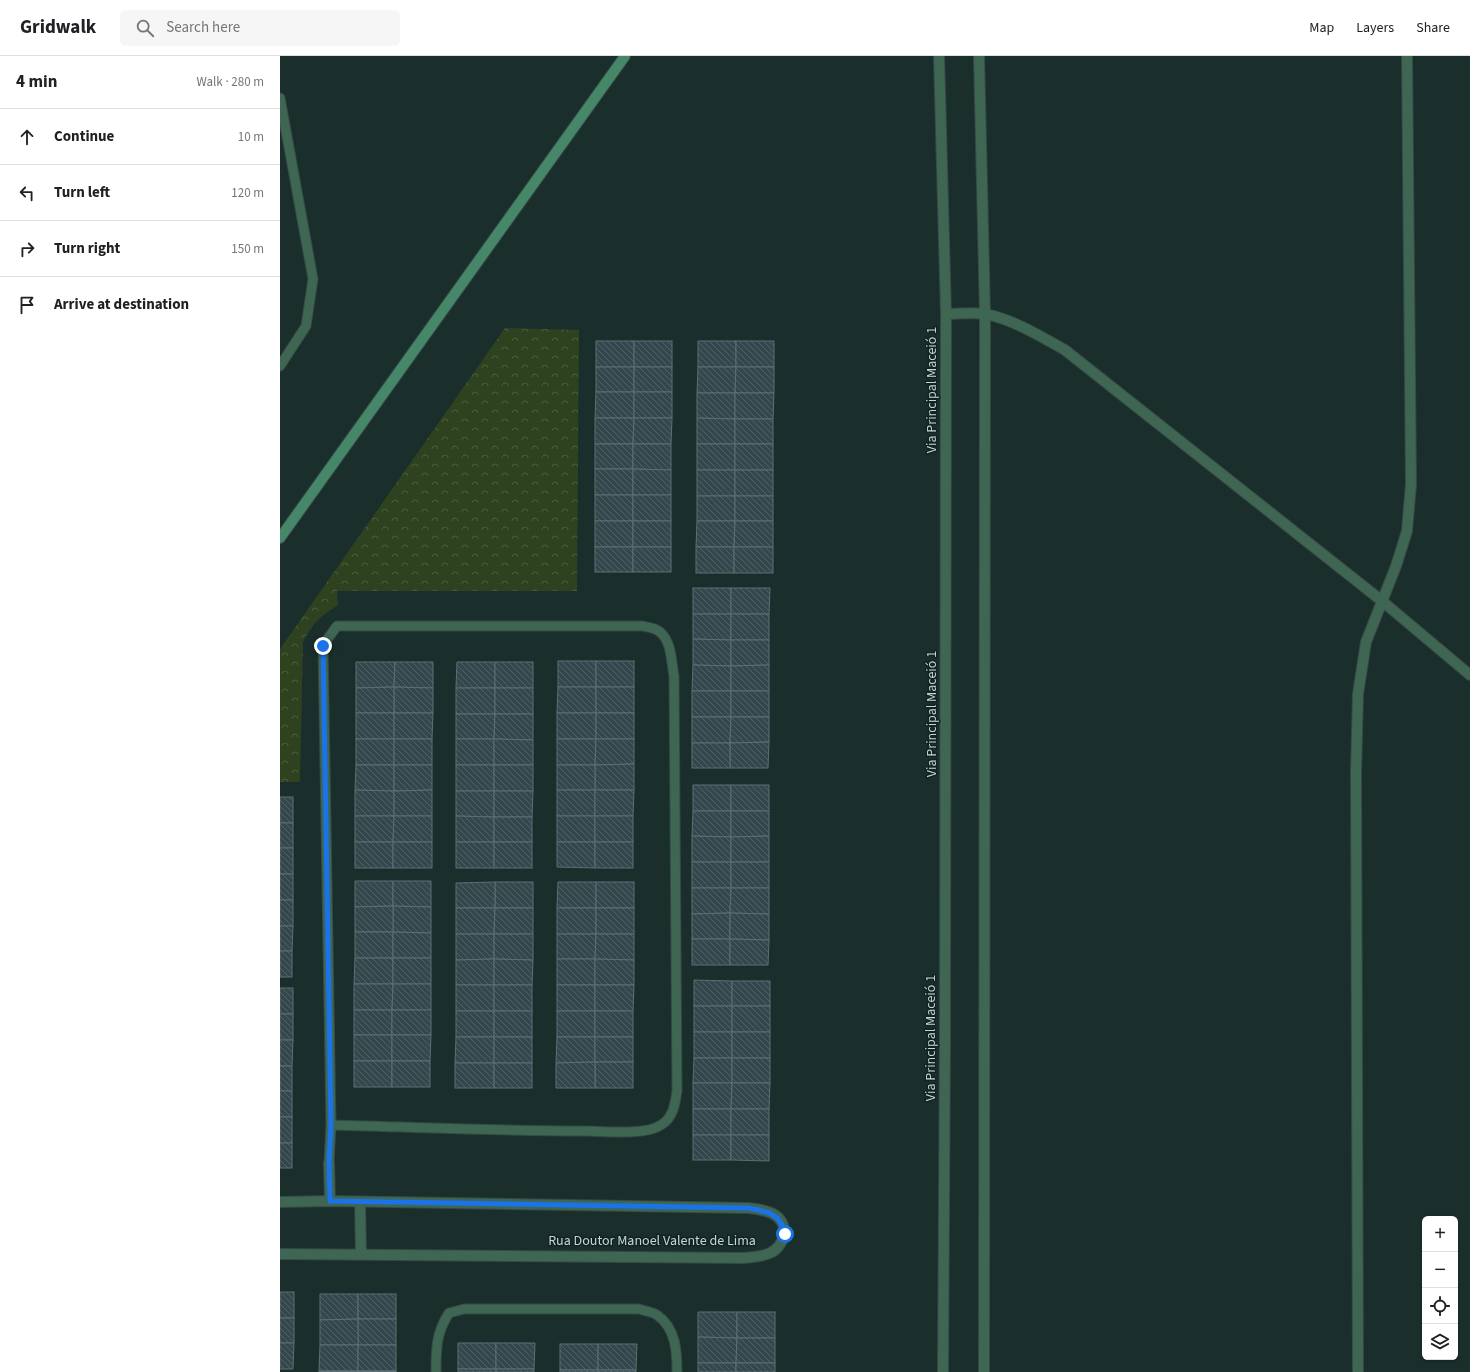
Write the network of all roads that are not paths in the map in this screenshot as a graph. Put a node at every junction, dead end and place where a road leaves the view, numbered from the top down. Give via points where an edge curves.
1 (625, 56) edge
2 (939, 56) edge
3 (979, 56) edge
4 (1407, 56) edge
5 (280, 98) edge
6 (946, 314) junction
7 (985, 314) junction
8 (280, 366) edge
9 (280, 538) edge
10 (1382, 601) junction
11 (1470, 674) edge
12 (331, 1125) junction
13 (329, 1163) joint
14 (330, 1201) junction
15 (280, 1202) edge
16 (360, 1202) junction
17 (280, 1254) edge
18 (361, 1254) junction
19 (436, 1372) edge
20 (677, 1372) edge
21 (943, 1372) edge
22 (984, 1372) edge
23 (1358, 1372) edge

1 - 9 street
2 - 6 street, Via Principal Maceió 1
3 - 7 street
4 - 10 street via 1411,484 1407,531
5 - 8 lane via 312,279 306,326
6 - 7 street
6 - 21 street, Via Principal Maceió 1
7 - 10 street via 1010,322 1065,350
7 - 22 street
10 - 11 street
10 - 23 street via 1366,642 1358,694
12 - 12 lane via 323,646 337,626 643,626 657,630 665,637 669,647 674,676 677,1091 670,1118 660,1126 641,1132
12 - 13 lane
13 - 14 street
14 - 15 street, Rua Doutor Manoel Valente de Lima
14 - 16 street, Rua Doutor Manoel Valente de Lima
16 - 18 street
16 - 18 street, Rua Doutor Manoel Valente de Lima via 748,1208 763,1210 775,1216 783,1225 785,1234 780,1244 771,1252 743,1258
17 - 18 street, Rua Doutor Manoel Valente de Lima
19 - 20 lane via 436,1347 441,1325 449,1313 464,1309 640,1310 656,1314 668,1324 675,1342

